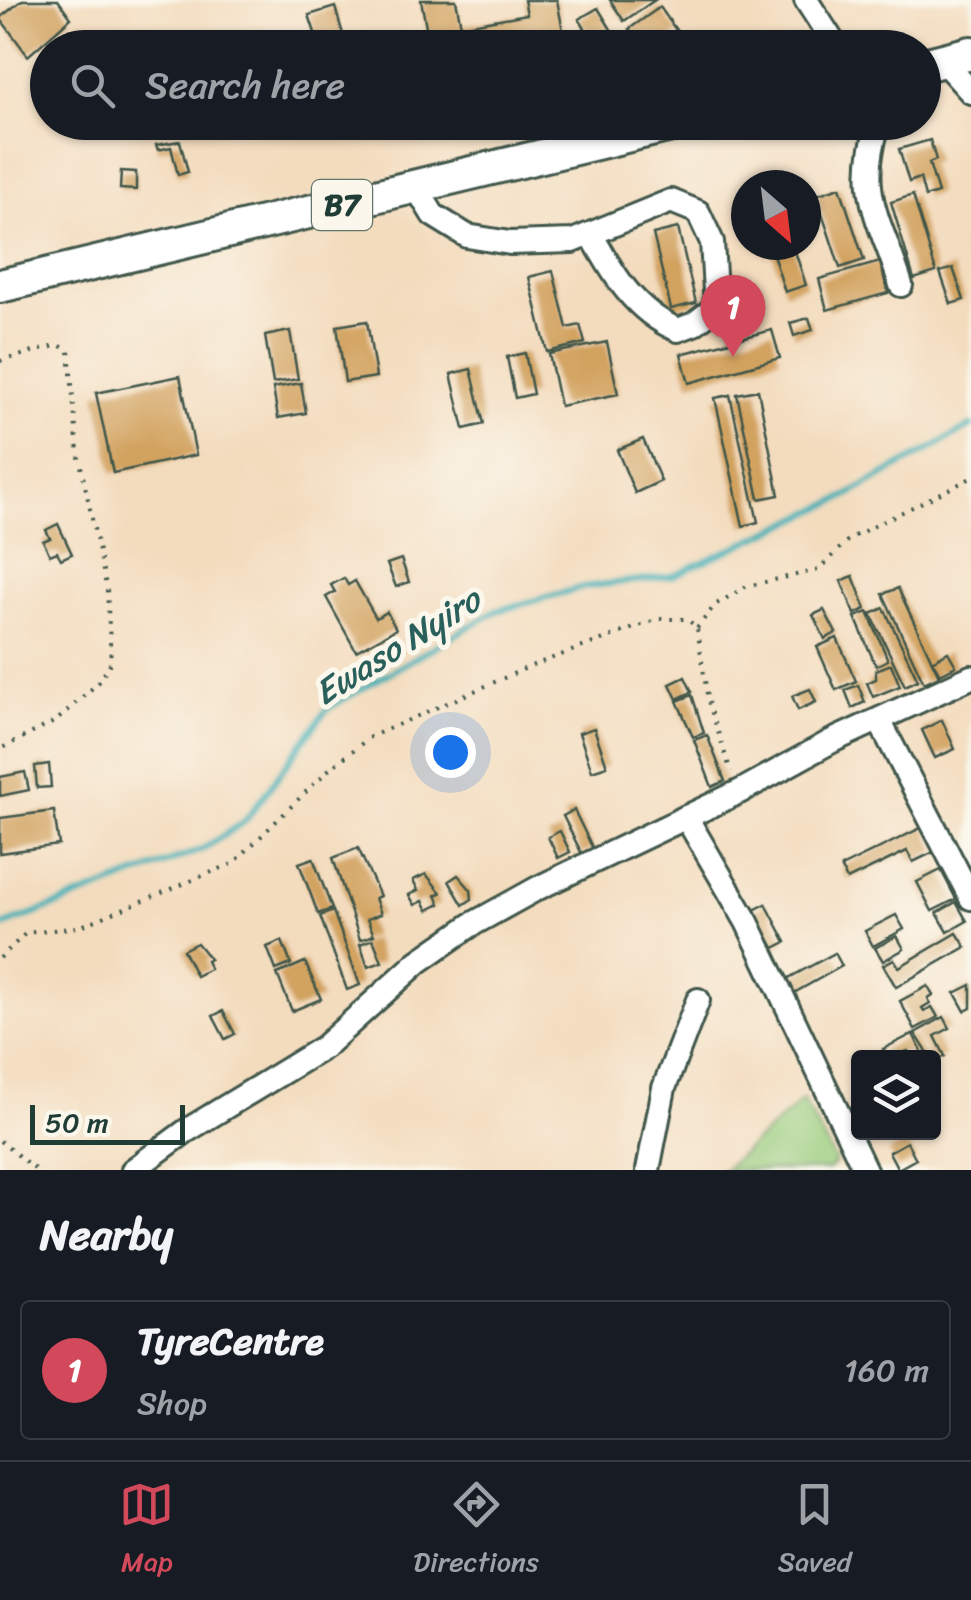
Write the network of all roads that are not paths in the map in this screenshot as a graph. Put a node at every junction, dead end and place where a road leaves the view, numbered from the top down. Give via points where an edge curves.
1 (806, 0) edge
2 (825, 30) edge
3 (945, 59) edge
4 (971, 92) edge
5 (571, 140) edge
6 (874, 140) edge
7 (416, 187) junction
8 (591, 234) junction
9 (902, 285) dead end
10 (0, 286) edge
11 (971, 677) edge
12 (880, 720) junction
13 (686, 817) junction
14 (971, 898) edge
15 (698, 1000) dead end
16 (149, 1166) edge
17 (648, 1170) edge
18 (864, 1170) edge

1 - 2 street
3 - 4 street
5 - 7 highway, B7
6 - 9 street via 870,196
7 - 8 street via 432,215 467,236 510,243
7 - 10 highway, B7
8 - 8 street via 671,201 698,212 712,242 716,307 678,330 659,322 630,298
11 - 12 street
12 - 13 street
12 - 14 street
13 - 16 street via 471,925 418,962 324,1046
13 - 18 street via 747,922
15 - 17 street via 664,1088

